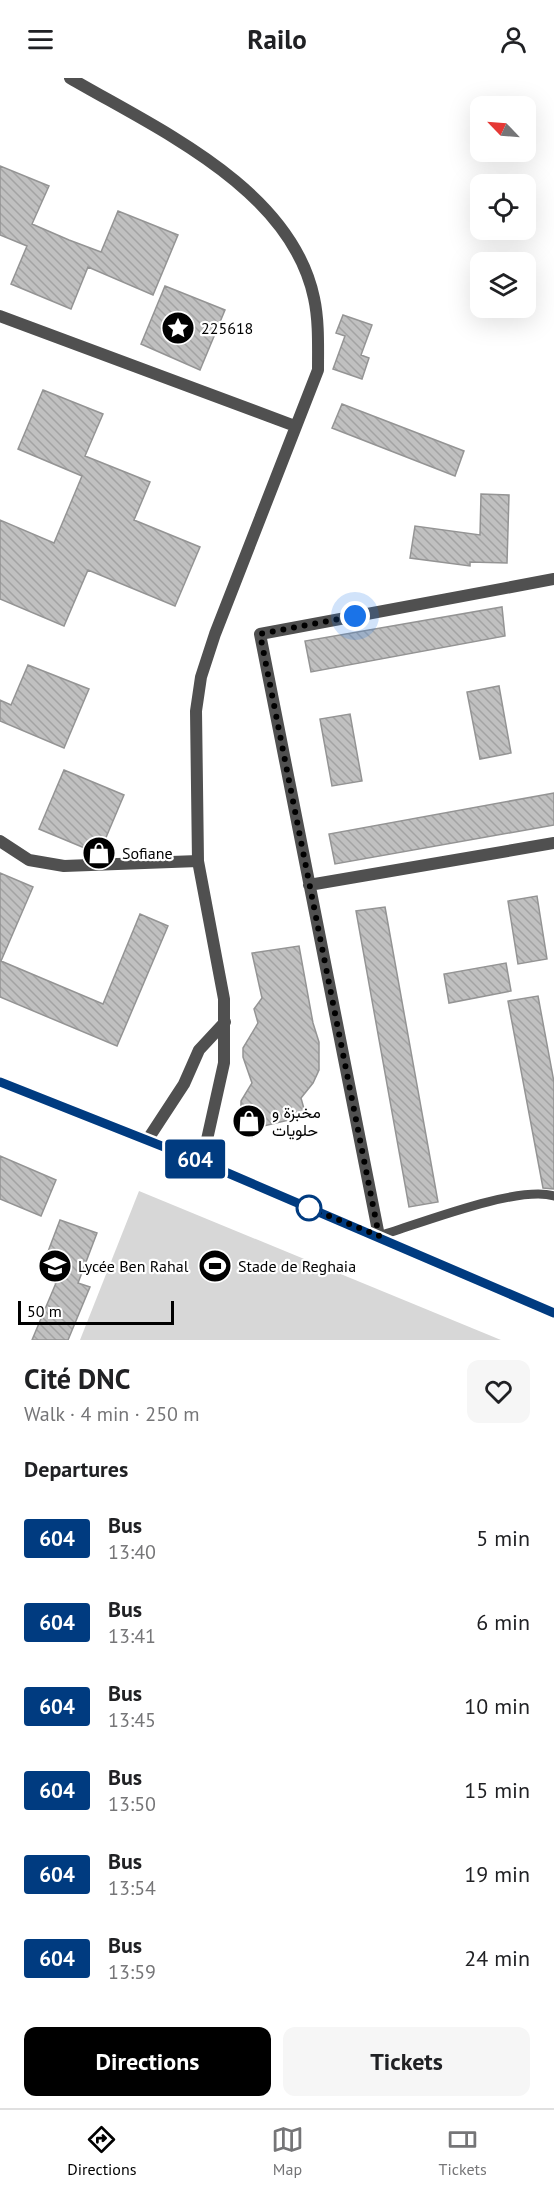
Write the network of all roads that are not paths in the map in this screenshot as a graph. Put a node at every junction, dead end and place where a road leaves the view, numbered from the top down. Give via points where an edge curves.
1 (70, 78) edge
2 (0, 316) edge
3 (295, 426) junction
4 (554, 579) edge
5 (0, 841) edge
6 (554, 843) edge
7 (198, 861) junction
8 (309, 885) junction
9 (225, 1022) junction
10 (0, 1082) edge
11 (148, 1139) junction
12 (202, 1162) junction
13 (554, 1196) edge
14 (379, 1236) junction
15 (554, 1314) edge

1 - 3 street via 232,177 275,220 298,255 314,296 318,370
2 - 3 street
3 - 7 street via 201,677 196,711
4 - 8 street via 260,634
5 - 7 street via 29,860 63,866
6 - 8 street
7 - 9 street
8 - 14 street
9 - 11 street via 199,1050 184,1084
9 - 12 street via 224,1063
10 - 11 main road
11 - 12 main road
12 - 14 main road
13 - 14 lane via 533,1193 506,1198
14 - 15 main road

